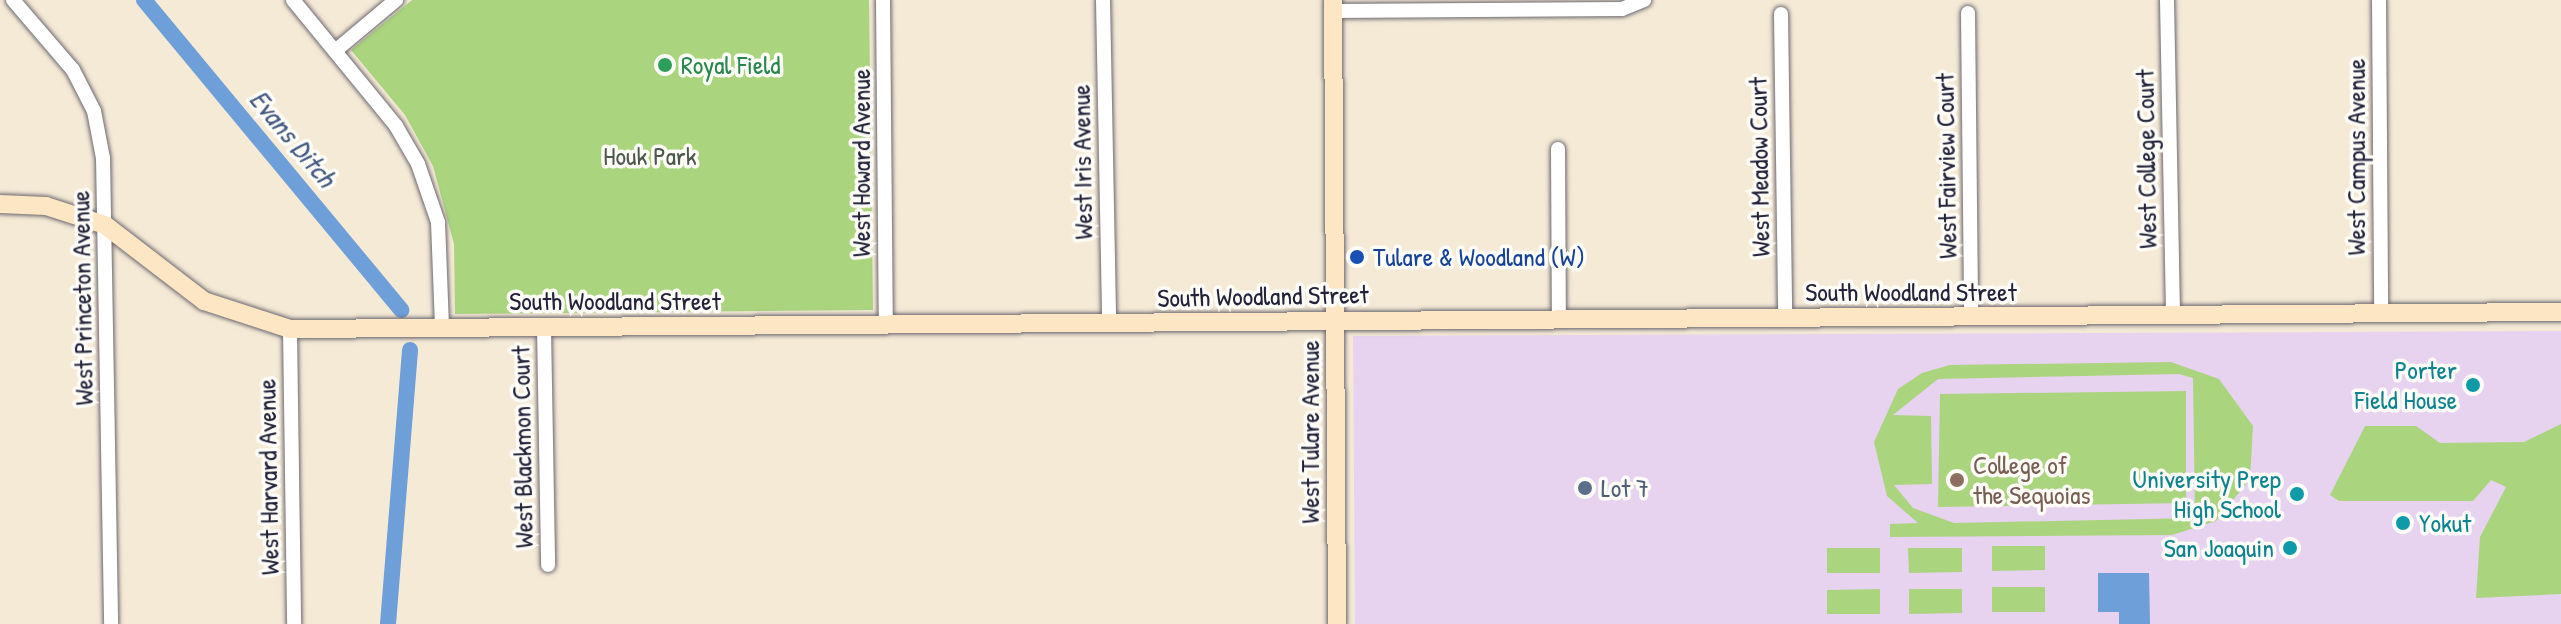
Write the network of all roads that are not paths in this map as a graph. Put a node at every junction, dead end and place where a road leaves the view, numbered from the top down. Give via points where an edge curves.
1 (13, 0) edge
2 (293, 0) edge
3 (396, 0) edge
4 (883, 0) edge
5 (1103, 0) edge
6 (1644, 0) edge
7 (2167, 0) edge
8 (2379, 0) edge
9 (1519, 4) edge
10 (1333, 5) edge
11 (1968, 13) dead end
12 (1781, 14) dead end
13 (335, 51) junction
14 (1558, 149) dead end
15 (0, 204) edge
16 (105, 225) junction
17 (2561, 312) edge
18 (2381, 314) junction
19 (2173, 317) junction
20 (1559, 318) junction
21 (1971, 318) junction
22 (1785, 319) junction
23 (1336, 321) junction
24 (1109, 323) junction
25 (886, 325) junction
26 (442, 328) junction
27 (544, 328) junction
28 (290, 329) junction
29 (548, 565) dead end
30 (111, 624) edge
31 (294, 624) edge
32 (1337, 624) edge

1 - 16 street, West Princeton Avenue via 73,70 94,111
2 - 13 street
3 - 13 street
4 - 25 street, West Howard Avenue
5 - 24 street, West Iris Avenue
6 - 9 street via 1622,9
7 - 19 street, West College Court
8 - 18 street, West Campus Avenue
9 - 10 street
10 - 23 street, West Tulare Avenue
11 - 21 street, West Fairview Court
12 - 22 street, West Meadow Court
13 - 26 street via 396,126 430,195 442,250
14 - 20 street
15 - 16 street, South Woodland Street via 46,206
16 - 28 street, South Woodland Street via 204,301
16 - 30 street, West Princeton Avenue
17 - 18 street, South Woodland Street
18 - 19 street, South Woodland Street
19 - 21 street, South Woodland Street
20 - 22 street, South Woodland Street
20 - 23 street, South Woodland Street
21 - 22 street, South Woodland Street
23 - 24 street, South Woodland Street
23 - 32 street, West Tulare Avenue
24 - 25 street, South Woodland Street
25 - 27 street, South Woodland Street
26 - 27 street, South Woodland Street
26 - 28 street, South Woodland Street
27 - 29 street, West Blackmon Court
28 - 31 street, West Harvard Avenue

